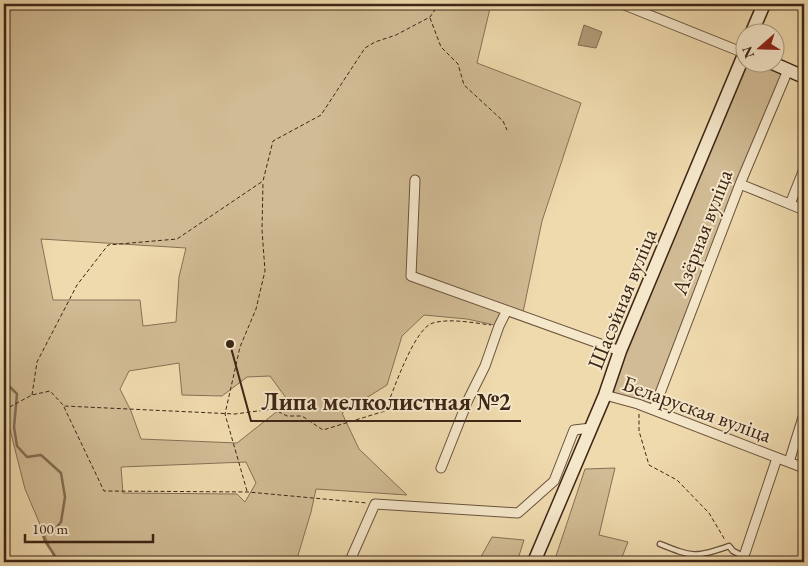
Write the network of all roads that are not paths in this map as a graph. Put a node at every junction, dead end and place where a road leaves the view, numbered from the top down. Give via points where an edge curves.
1 (622, 4) edge
2 (764, 4) edge
3 (756, 22) edge
4 (736, 48) edge
5 (788, 70) joint
6 (737, 72) edge
7 (804, 77) edge
8 (804, 169) edge
9 (415, 180) dead end
10 (740, 184) junction
11 (790, 204) junction
12 (804, 210) edge
13 (506, 312) junction
14 (620, 351) junction
15 (605, 395) junction
16 (654, 409) junction
17 (804, 414) edge
18 (591, 428) junction
19 (777, 458) junction
20 (788, 462) junction
21 (441, 468) dead end
22 (804, 468) edge
23 (660, 544) dead end
24 (352, 556) dead end
25 (742, 559) edge
26 (534, 562) edge

1 - 4 street
2 - 3 main road
5 - 7 main road
5 - 10 street, Азёрная вуліца
6 - 14 main road, Шасэйная вуліца
8 - 11 street
9 - 13 street via 411,276
10 - 11 street
10 - 16 street, Азёрная вуліца
11 - 12 street
13 - 14 street
13 - 21 street
14 - 15 main road, Шасэйная вуліца
15 - 16 street, Беларуская вуліца
15 - 18 main road, Шасэйная вуліца
16 - 19 street, Беларуская вуліца
17 - 20 street
18 - 24 street via 574,430 554,481 518,513 375,504
18 - 26 main road, Шасэйная вуліца
19 - 20 street, Беларуская вуліца
19 - 25 street
20 - 22 street, Беларуская вуліца
23 - 25 lane via 695,556 729,546

